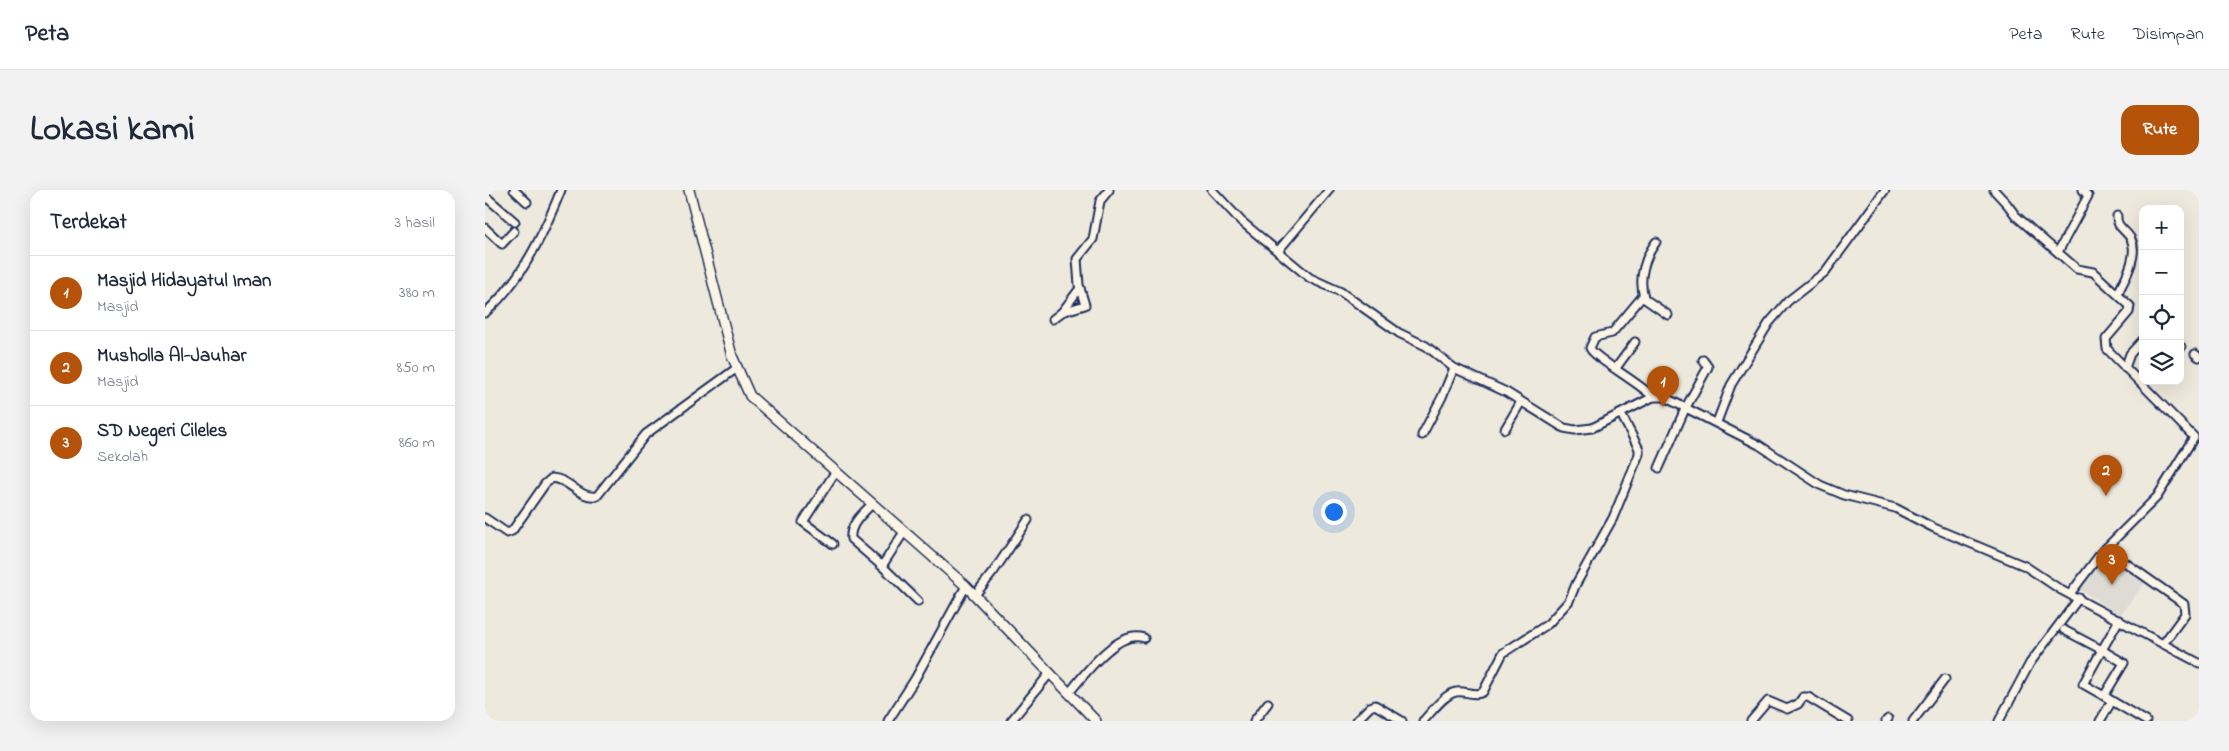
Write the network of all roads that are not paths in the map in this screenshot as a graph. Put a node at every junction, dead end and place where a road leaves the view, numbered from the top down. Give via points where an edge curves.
1 (488, 190) edge
2 (514, 190) edge
3 (561, 190) edge
4 (689, 190) edge
5 (1109, 190) edge
6 (1212, 190) edge
7 (1329, 190) edge
8 (1885, 190) edge
9 (1994, 190) edge
10 (2083, 190) edge
11 (485, 195) edge
12 (527, 202) dead end
13 (2117, 216) dead end
14 (515, 222) dead end
15 (485, 228) edge
16 (514, 231) dead end
17 (1656, 242) dead end
18 (1278, 251) junction
19 (2058, 252) junction
20 (1080, 288) junction
21 (2118, 293) junction
22 (1644, 296) junction
23 (1062, 312) junction
24 (485, 313) edge
25 (1668, 315) dead end
26 (1053, 319) dead end
27 (1635, 342) dead end
28 (2139, 344) edge
29 (1703, 360) dead end
30 (737, 368) junction
31 (1454, 368) junction
32 (1616, 368) junction
33 (2125, 368) junction
34 (2139, 379) edge
35 (2146, 385) edge
36 (1653, 397) junction
37 (1521, 402) junction
38 (1685, 409) junction
39 (1621, 414) junction
40 (1717, 422) junction
41 (1505, 429) dead end
42 (1422, 435) dead end
43 (2197, 440) edge
44 (1659, 468) dead end
45 (836, 471) junction
46 (872, 504) junction
47 (485, 518) edge
48 (1028, 520) dead end
49 (904, 532) junction
50 (833, 544) dead end
51 (2106, 549) junction
52 (882, 566) junction
53 (966, 586) junction
54 (975, 594) junction
55 (2070, 594) junction
56 (2079, 598) junction
57 (917, 601) dead end
58 (2119, 620) junction
59 (2064, 630) dead end
60 (1144, 638) dead end
61 (2163, 644) junction
62 (2102, 650) junction
63 (2199, 662) edge
64 (1050, 673) junction
65 (1945, 678) dead end
66 (1069, 693) junction
67 (2104, 696) junction
68 (2112, 700) junction
69 (1268, 703) dead end
70 (888, 721) edge
71 (1011, 721) edge
72 (1096, 721) edge
73 (1254, 721) edge
74 (1355, 721) edge
75 (1402, 721) edge
76 (1423, 721) edge
77 (1751, 721) edge
78 (1848, 721) edge
79 (1913, 721) edge
80 (1999, 721) edge
81 (2100, 721) edge
82 (2146, 721) edge

1 - 11 street
2 - 12 street
3 - 24 street via 550,219 516,279
4 - 30 street
5 - 20 street via 1100,200 1093,239 1077,259
6 - 18 street via 1241,221
7 - 18 street
8 - 40 street via 1825,272 1788,301 1769,323 1731,385
9 - 19 street via 2016,216
10 - 19 street via 2088,196
11 - 14 street
13 - 21 street via 2118,224 2133,245 2127,275
15 - 16 street via 502,244
17 - 22 street via 1646,260 1641,284
18 - 31 street via 1310,278 1341,292
19 - 21 street via 2077,269 2093,272
20 - 23 street
20 - 23 street via 1085,306
21 - 33 street via 2130,308 2106,345
22 - 25 street
22 - 32 street via 1611,333 1595,337 1590,348 1592,354
23 - 26 street
27 - 32 street
28 - 33 street via 2130,354
29 - 38 street via 1709,367
30 - 45 street via 750,396
30 - 47 street via 646,434 597,496 585,495 560,478 552,478 512,531 507,533
31 - 37 street
31 - 42 street
32 - 36 street
33 - 34 street
35 - 43 street
36 - 38 street via 1663,397
36 - 39 street
37 - 39 street via 1560,426 1575,430 1592,428
37 - 41 street
38 - 40 street
38 - 44 street
39 - 76 street via 1639,454 1613,518 1569,601 1548,624 1503,653 1483,692 1449,695
40 - 55 street via 1820,485 1895,508 2025,566
43 - 51 street via 2157,497
45 - 46 street
45 - 50 street via 803,522
46 - 49 street
46 - 52 street via 851,529 851,539
48 - 54 street
49 - 52 street
49 - 53 street
51 - 55 street
51 - 61 street via 2184,604 2185,614
52 - 57 street
53 - 54 street
53 - 70 street
54 - 64 street
55 - 56 street
56 - 58 street
56 - 80 street via 2030,663
58 - 61 street
58 - 62 street
59 - 62 street
60 - 66 street via 1133,636 1116,645
61 - 63 street
62 - 67 street via 2083,684
62 - 67 street via 2124,663
64 - 66 street
64 - 71 street
65 - 79 street
66 - 72 street
67 - 68 street
68 - 81 street
68 - 82 street
69 - 73 street
74 - 75 street via 1375,705
77 - 78 street via 1768,701 1787,709 1808,697

